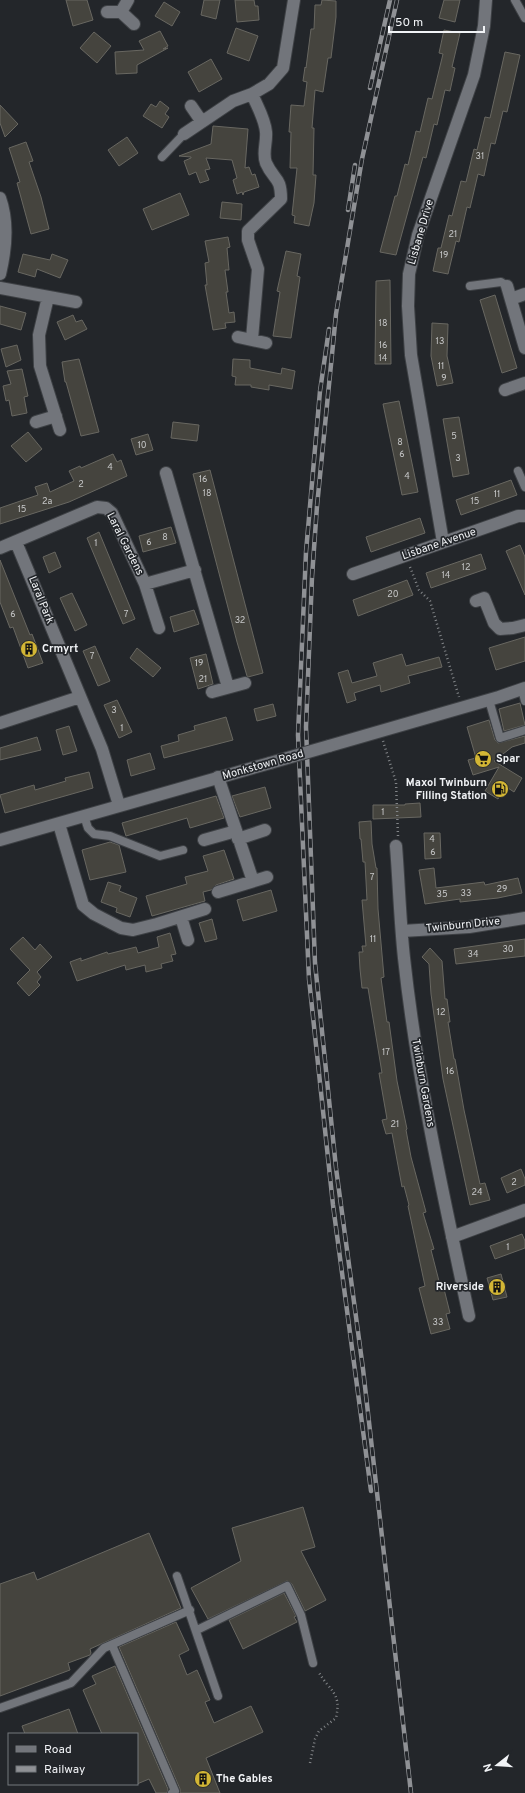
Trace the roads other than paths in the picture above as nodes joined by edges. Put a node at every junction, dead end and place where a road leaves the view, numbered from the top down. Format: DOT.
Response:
graph roads {
  1 [pos="128,0"];
  2 [pos="294,0"];
  3 [pos="486,0"];
  4 [pos="516,0"];
  5 [pos="107,12"];
  6 [pos="122,12"];
  7 [pos="525,18"];
  8 [pos="134,24"];
  9 [pos="252,94"];
  10 [pos="191,106"];
  11 [pos="202,122"];
  12 [pos="184,134"];
  13 [pos="162,156"];
  14 [pos="0,198"];
  15 [pos="0,274"];
  16 [pos="470,286"];
  17 [pos="506,286"];
  18 [pos="0,288"];
  19 [pos="525,294"];
  20 [pos="48,297"];
  21 [pos="510,299"];
  22 [pos="76,302"];
  23 [pos="238,337"];
  24 [pos="252,339"];
  25 [pos="266,343"];
  26 [pos="525,348"];
  27 [pos="525,383"];
  28 [pos="505,390"];
  29 [pos="56,416"];
  30 [pos="36,422"];
  31 [pos="60,430"];
  32 [pos="518,471"];
  33 [pos="166,473"];
  34 [pos="525,487"];
  35 [pos="525,516"];
  36 [pos="16,542"];
  37 [pos="443,542"];
  38 [pos="0,548"];
  39 [pos="195,570"];
  40 [pos="353,574"];
  41 [pos="145,584"];
  42 [pos="476,601"];
  43 [pos="525,625"];
  44 [pos="159,628"];
  45 [pos="245,683"];
  46 [pos="228,687"];
  47 [pos="523,689"];
  48 [pos="212,692"];
  49 [pos="80,697"];
  50 [pos="489,700"];
  51 [pos="525,702"];
  52 [pos="0,723"];
  53 [pos="525,730"];
  54 [pos="218,777"];
  55 [pos="119,805"];
  56 [pos="84,816"];
  57 [pos="59,824"];
  58 [pos="265,830"];
  59 [pos="237,835"];
  60 [pos="0,840"];
  61 [pos="204,840"];
  62 [pos="396,846"];
  63 [pos="182,850"];
  64 [pos="268,877"];
  65 [pos="253,881"];
  66 [pos="218,892"];
  67 [pos="205,909"];
  68 [pos="181,917"];
  69 [pos="525,918"];
  70 [pos="402,931"];
  71 [pos="188,940"];
  72 [pos="525,1210"];
  73 [pos="452,1237"];
  74 [pos="469,1316"];
  75 [pos="177,1576"];
  76 [pos="190,1610"];
  77 [pos="196,1630"];
  78 [pos="112,1645"];
  79 [pos="313,1663"];
  80 [pos="218,1696"];
  81 [pos="0,1708"];
  82 [pos="172,1793"];
  1 -- 6 [label="street"];
  2 -- 9 [label="street"];
  3 -- 37 [label="street, Lisbane Drive"];
  4 -- 7 [label="lane"];
  5 -- 6 [label="street"];
  6 -- 8 [label="street"];
  9 -- 11 [label="street"];
  9 -- 24 [label="street"];
  10 -- 11 [label="street"];
  11 -- 12 [label="street"];
  12 -- 13 [label="lane"];
  14 -- 15 [label="street"];
  16 -- 17 [label="lane"];
  17 -- 21 [label="street"];
  18 -- 20 [label="street"];
  19 -- 21 [label="street"];
  20 -- 22 [label="street"];
  20 -- 29 [label="street"];
  21 -- 26 [label="street"];
  23 -- 24 [label="street"];
  24 -- 25 [label="street"];
  27 -- 28 [label="street"];
  29 -- 30 [label="street"];
  29 -- 31 [label="street"];
  32 -- 34 [label="lane"];
  33 -- 39 [label="street"];
  35 -- 37 [label="street, Lisbane Avenue"];
  36 -- 38 [label="street"];
  36 -- 41 [label="street, Laral Gardens"];
  36 -- 49 [label="street, Laral Park"];
  37 -- 40 [label="street, Lisbane Avenue"];
  39 -- 41 [label="street"];
  39 -- 46 [label="street"];
  41 -- 44 [label="street, Laral Gardens"];
  42 -- 43 [label="street"];
  45 -- 46 [label="street"];
  46 -- 48 [label="street"];
  47 -- 50 [label="street, Monkstown Road"];
  47 -- 51 [label="lane"];
  49 -- 52 [label="street"];
  49 -- 55 [label="street, Laral Park"];
  50 -- 53 [label="lane"];
  50 -- 54 [label="street, Monkstown Road, bridge"];
  54 -- 55 [label="street, Monkstown Road"];
  54 -- 59 [label="street"];
  55 -- 56 [label="street, Monkstown Road"];
  56 -- 57 [label="street, Monkstown Road"];
  56 -- 63 [label="lane"];
  57 -- 60 [label="street, Monkstown Road"];
  57 -- 68 [label="street"];
  58 -- 59 [label="street"];
  59 -- 61 [label="street"];
  59 -- 65 [label="street"];
  62 -- 70 [label="street, Twinburn Gardens"];
  64 -- 65 [label="street"];
  65 -- 66 [label="street"];
  67 -- 68 [label="street"];
  68 -- 71 [label="street"];
  69 -- 70 [label="street, Twinburn Drive"];
  70 -- 73 [label="street, Twinburn Gardens"];
  72 -- 73 [label="street"];
  73 -- 74 [label="street, Twinburn Gardens"];
  75 -- 76 [label="lane"];
  76 -- 77 [label="lane"];
  76 -- 78 [label="lane"];
  77 -- 79 [label="lane"];
  77 -- 80 [label="lane"];
  78 -- 81 [label="lane"];
  78 -- 82 [label="lane"];
}
